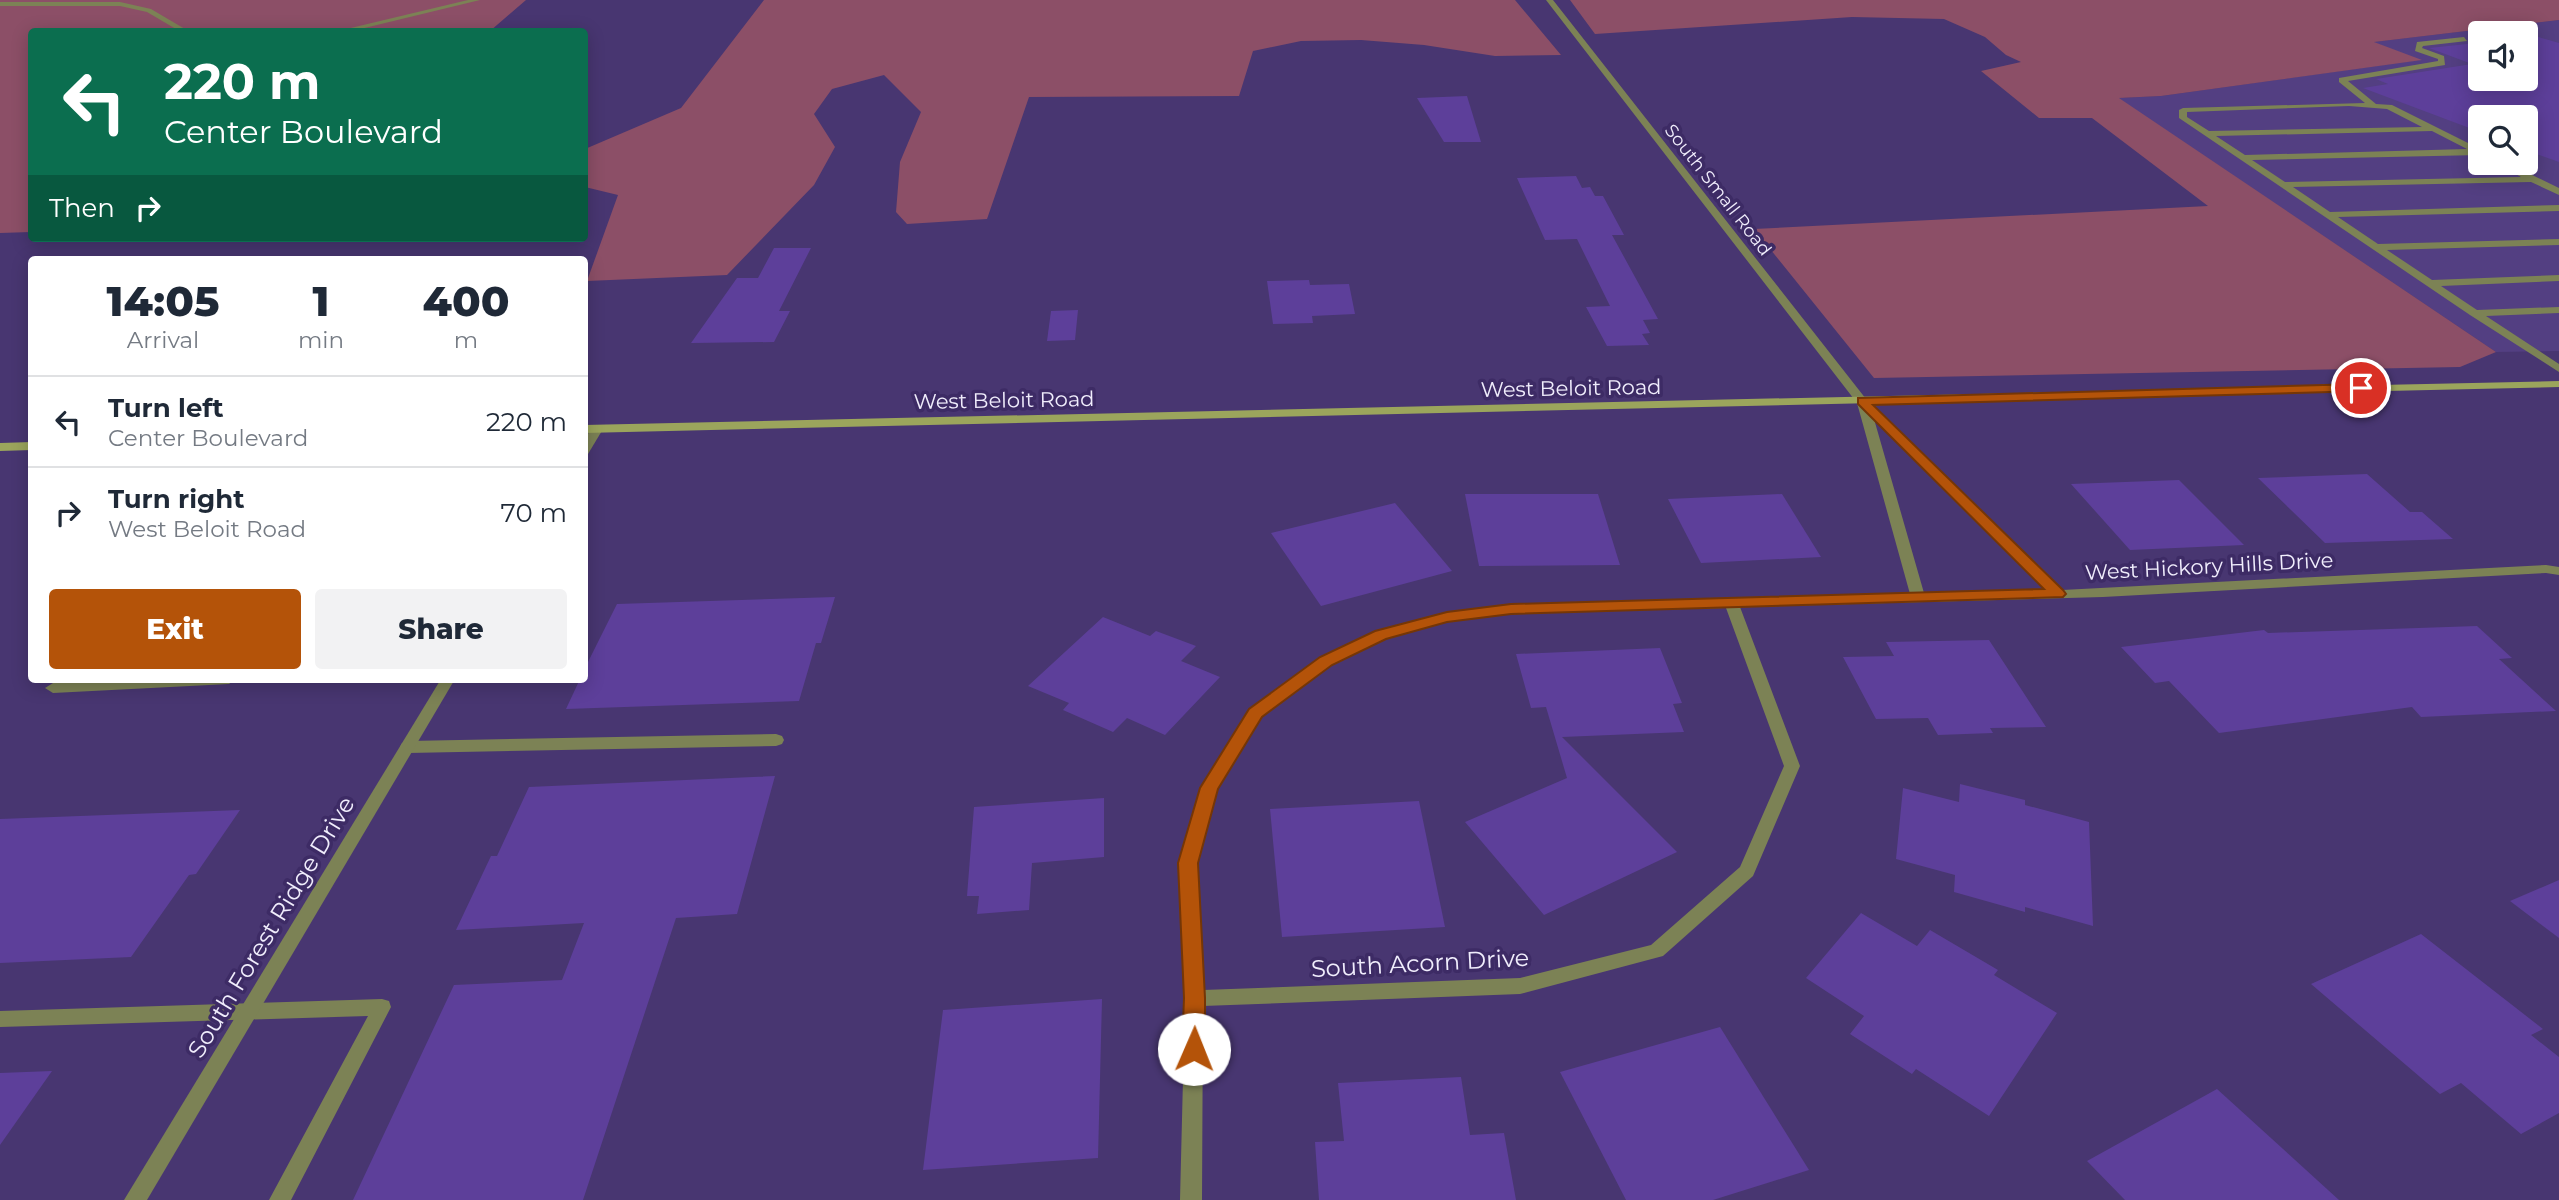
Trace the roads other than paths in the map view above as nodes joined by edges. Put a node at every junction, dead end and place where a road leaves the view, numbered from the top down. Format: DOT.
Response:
graph roads {
  1 [pos="477,0"];
  2 [pos="1549,0"];
  3 [pos="1,2"];
  4 [pos="180,28"];
  5 [pos="354,28"];
  6 [pos="2464,39"];
  7 [pos="2374,106"];
  8 [pos="2432,129"];
  9 [pos="2207,134"];
  10 [pos="2468,147"];
  11 [pos="2468,152"];
  12 [pos="2242,158"];
  13 [pos="2527,175"];
  14 [pos="2533,178"];
  15 [pos="2283,185"];
  16 [pos="2559,192"];
  17 [pos="2559,208"];
  18 [pos="2327,215"];
  19 [pos="2559,242"];
  20 [pos="2375,247"];
  21 [pos="2559,278"];
  22 [pos="2429,283"];
  23 [pos="2559,310"];
  24 [pos="2474,313"];
  25 [pos="2559,369"];
  26 [pos="2559,384"];
  27 [pos="1862,401"];
  28 [pos="591,429"];
  29 [pos="28,446"];
  30 [pos="0,447"];
  31 [pos="2559,570"];
  32 [pos="2058,594"];
  33 [pos="1918,598"];
  34 [pos="1731,603"];
  35 [pos="151,683"];
  36 [pos="446,683"];
  37 [pos="53,688"];
  38 [pos="776,740"];
  39 [pos="408,747"];
  40 [pos="1194,998"];
  41 [pos="248,1010"];
  42 [pos="0,1019"];
  43 [pos="135,1200"];
  44 [pos="280,1200"];
  45 [pos="1191,1200"];
  1 -- 5 [label="street"];
  2 -- 27 [label="street, South Small Road"];
  3 -- 4 [label="street"];
  6 -- 7 [label="street"];
  7 -- 8 [label="street"];
  7 -- 9 [label="street"];
  8 -- 9 [label="street"];
  8 -- 10 [label="street"];
  9 -- 12 [label="street"];
  11 -- 12 [label="street"];
  12 -- 15 [label="street"];
  13 -- 14 [label="street"];
  14 -- 15 [label="street"];
  14 -- 16 [label="street"];
  15 -- 18 [label="street"];
  17 -- 18 [label="street"];
  18 -- 20 [label="street"];
  19 -- 20 [label="street"];
  20 -- 22 [label="street"];
  21 -- 22 [label="street"];
  22 -- 24 [label="street"];
  23 -- 24 [label="street"];
  24 -- 25 [label="street"];
  26 -- 27 [label="main road, West Beloit Road"];
  27 -- 28 [label="main road, West Beloit Road"];
  27 -- 32 [label="street"];
  27 -- 33 [label="street"];
  29 -- 30 [label="main road"];
  31 -- 32 [label="street, West Hickory Hills Drive"];
  32 -- 33 [label="street, West Hickory Hills Drive"];
  33 -- 34 [label="street, West Hickory Hills Drive"];
  34 -- 40 [label="street, West Hickory Hills Drive"];
  34 -- 40 [label="street, South Acorn Drive"];
  35 -- 37 [label="street"];
  36 -- 39 [label="street, South Forest Ridge Drive"];
  38 -- 39 [label="street"];
  39 -- 41 [label="street, South Forest Ridge Drive"];
  40 -- 45 [label="street, West Hickory Hills Drive"];
  41 -- 42 [label="street"];
  41 -- 43 [label="street, South Forest Ridge Drive"];
  41 -- 44 [label="street"];
}
